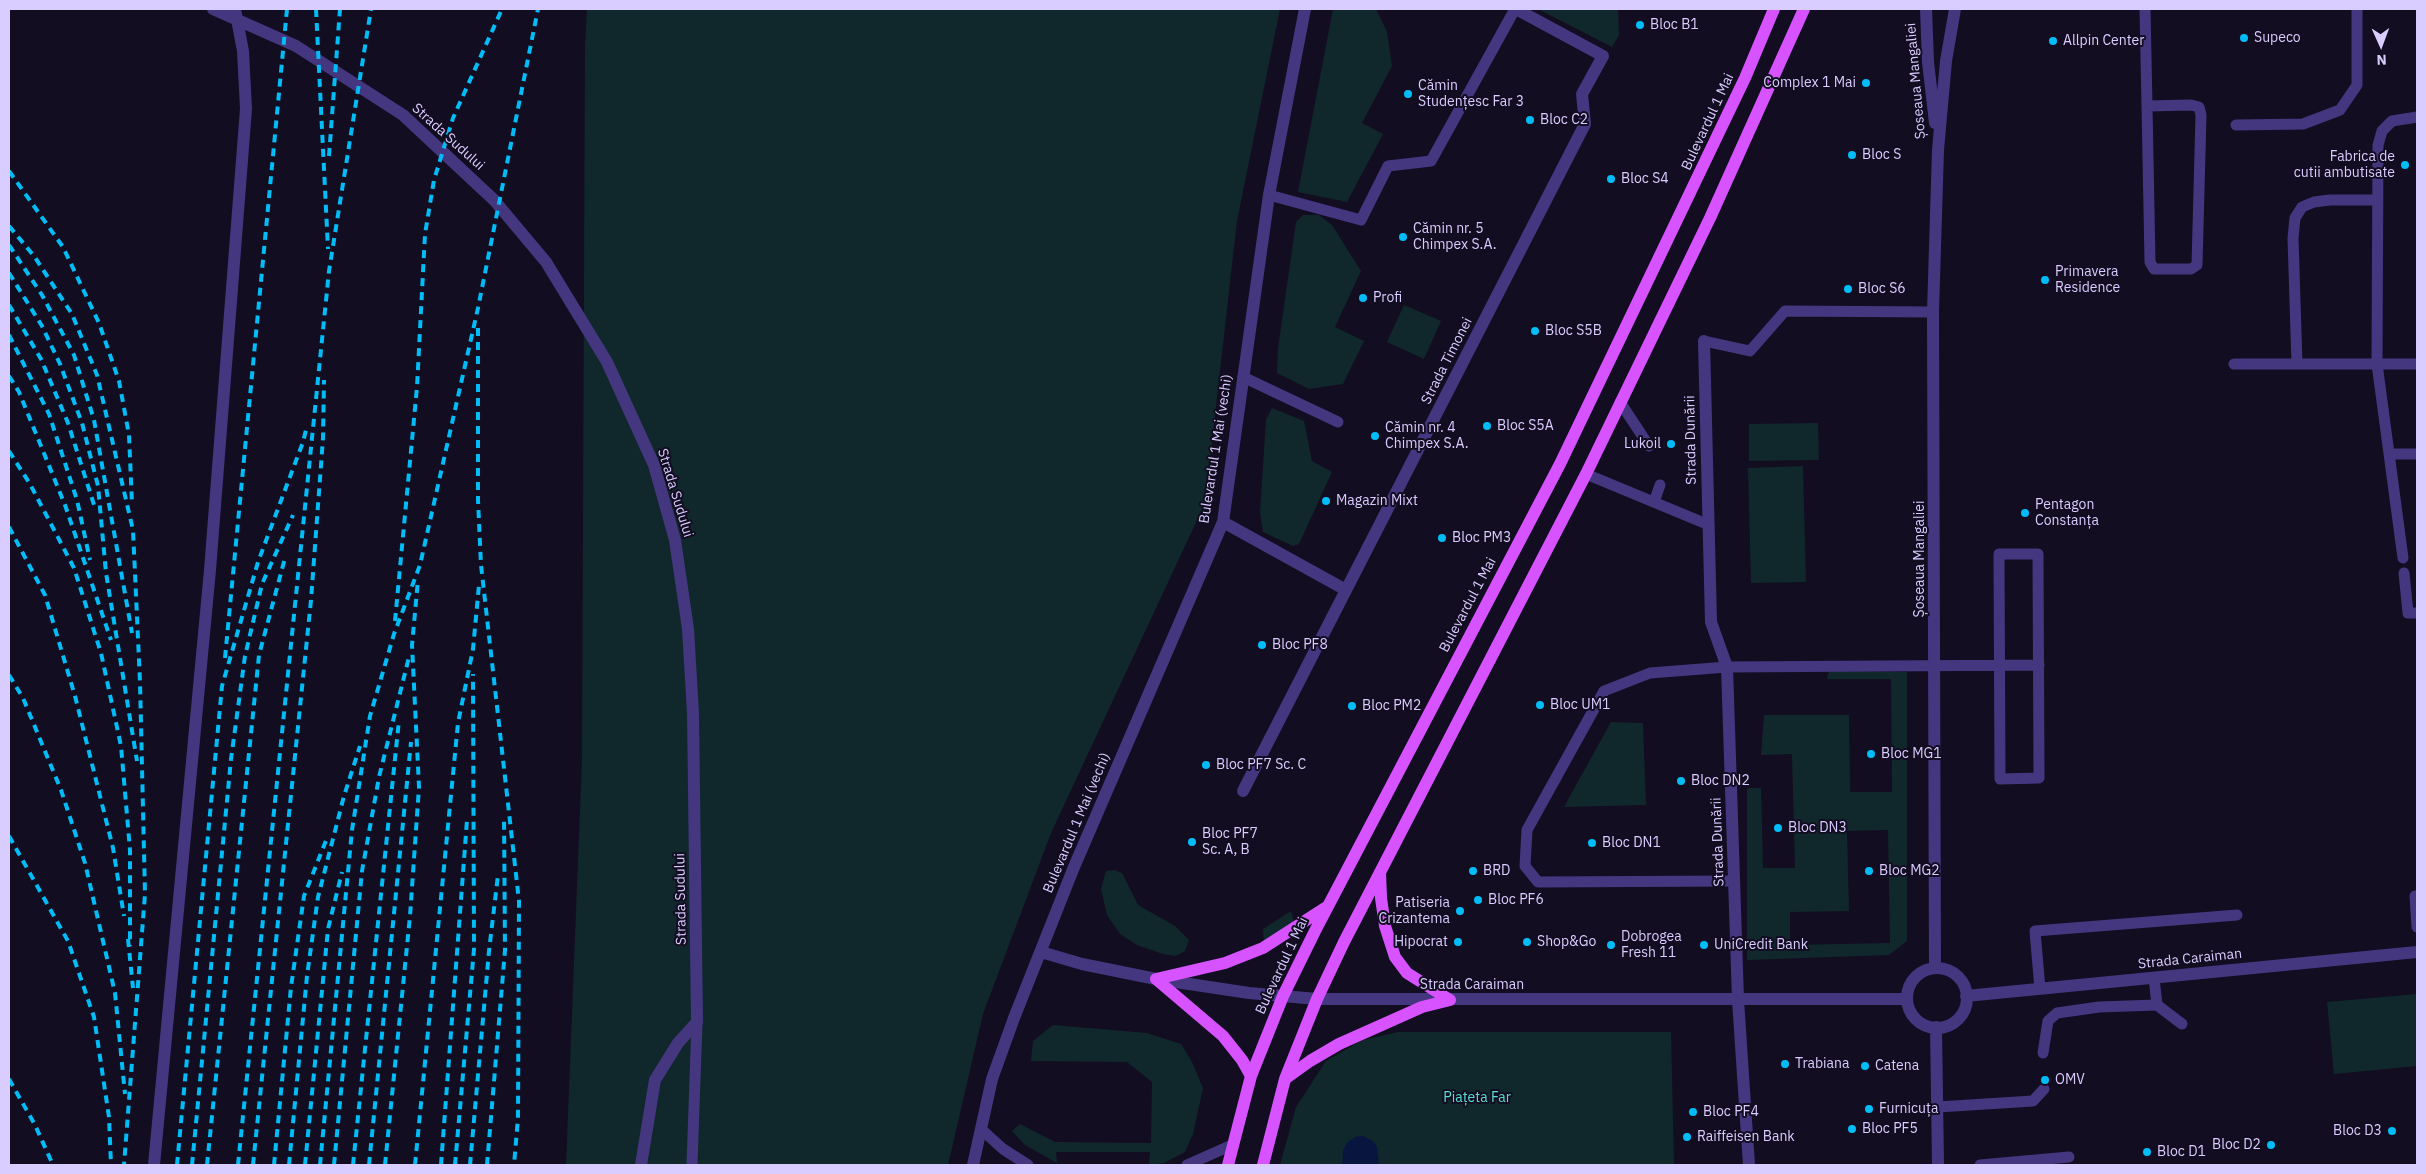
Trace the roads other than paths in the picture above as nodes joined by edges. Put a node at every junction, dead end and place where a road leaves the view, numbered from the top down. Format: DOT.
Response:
graph roads {
  1 [pos="212,9"];
  2 [pos="235,9"];
  3 [pos="1305,9"];
  4 [pos="1516,9"];
  5 [pos="1774,9"];
  6 [pos="1804,9"];
  7 [pos="1926,9"];
  8 [pos="1956,9"];
  9 [pos="2146,9"];
  10 [pos="2358,9"];
  11 [pos="2147,106"];
  12 [pos="2417,116"];
  13 [pos="2236,125"];
  14 [pos="1938,150"];
  15 [pos="1269,195"];
  16 [pos="2378,200"];
  17 [pos="1933,312"];
  18 [pos="1704,341"];
  19 [pos="2234,364"];
  20 [pos="2297,364"];
  21 [pos="2377,364"];
  22 [pos="2417,364"];
  23 [pos="1243,377"];
  24 [pos="1620,402"];
  25 [pos="1338,422"];
  26 [pos="1650,446"];
  27 [pos="2391,454"];
  28 [pos="2417,454"];
  29 [pos="1586,474"];
  30 [pos="1660,485"];
  31 [pos="1654,502"];
  32 [pos="1223,522"];
  33 [pos="1709,526"];
  34 [pos="2404,558"];
  35 [pos="2404,572"];
  36 [pos="1346,590"];
  37 [pos="2417,613"];
  38 [pos="1935,664"];
  39 [pos="2039,664"];
  40 [pos="2000,665"];
  41 [pos="1727,667"];
  42 [pos="1243,791"];
  43 [pos="1380,871"];
  44 [pos="1734,881"];
  45 [pos="2417,896"];
  46 [pos="1328,906"];
  47 [pos="2237,915"];
  48 [pos="2417,927"];
  49 [pos="1041,952"];
  50 [pos="2417,952"];
  51 [pos="1935,968"];
  52 [pos="2154,978"];
  53 [pos="1156,979"];
  54 [pos="2040,989"];
  55 [pos="1284,996"];
  56 [pos="1966,996"];
  57 [pos="1317,998"];
  58 [pos="1907,999"];
  59 [pos="1450,1000"];
  60 [pos="1738,1000"];
  61 [pos="2157,1005"];
  62 [pos="697,1022"];
  63 [pos="2182,1024"];
  64 [pos="1936,1027"];
  65 [pos="2043,1053"];
  66 [pos="1251,1076"];
  67 [pos="1285,1079"];
  68 [pos="2044,1089"];
  69 [pos="1938,1107"];
  70 [pos="981,1128"];
  71 [pos="1232,1145"];
  72 [pos="2069,1156"];
  73 [pos="154,1165"];
  74 [pos="641,1165"];
  75 [pos="692,1165"];
  76 [pos="973,1165"];
  77 [pos="1028,1165"];
  78 [pos="1187,1165"];
  79 [pos="1228,1165"];
  80 [pos="1262,1165"];
  81 [pos="1749,1165"];
  82 [pos="1938,1165"];
  83 [pos="1980,1165"];
  1 -- 62 [label="street, Strada Sudului"];
  2 -- 73 [label="street"];
  3 -- 15 [label="street, Bulevardul 1 Mai (vechi)"];
  4 -- 15 [label="lane"];
  4 -- 36 [label="street, Strada Timonei"];
  5 -- 46 [label="main road, Bulevardul 1 Mai"];
  6 -- 24 [label="main road"];
  7 -- 14 [label="street, Șoseaua Mangaliei"];
  8 -- 14 [label="street, Șoseaua Mangaliei"];
  9 -- 11 [label="lane"];
  10 -- 13 [label="lane"];
  11 -- 11 [label="lane"];
  12 -- 16 [label="lane"];
  14 -- 17 [label="street, Șoseaua Mangaliei"];
  15 -- 23 [label="street, Bulevardul 1 Mai (vechi)"];
  16 -- 20 [label="lane"];
  16 -- 21 [label="lane"];
  17 -- 18 [label="lane"];
  17 -- 38 [label="street, Șoseaua Mangaliei"];
  18 -- 33 [label="street, Strada Dunării"];
  19 -- 20 [label="lane"];
  20 -- 21 [label="lane"];
  21 -- 22 [label="lane"];
  21 -- 27 [label="lane"];
  23 -- 25 [label="lane"];
  23 -- 32 [label="street, Bulevardul 1 Mai (vechi)"];
  24 -- 26 [label="lane"];
  24 -- 29 [label="main road"];
  27 -- 28 [label="lane"];
  27 -- 34 [label="lane"];
  29 -- 31 [label="lane"];
  29 -- 43 [label="main road"];
  30 -- 31 [label="lane"];
  31 -- 33 [label="lane"];
  32 -- 36 [label="street"];
  32 -- 49 [label="street, Bulevardul 1 Mai (vechi)"];
  33 -- 41 [label="street, Strada Dunării"];
  35 -- 37 [label="lane"];
  36 -- 42 [label="street, Strada Timonei"];
  38 -- 40 [label="lane"];
  38 -- 41 [label="lane"];
  38 -- 51 [label="street, Șoseaua Mangaliei"];
  39 -- 40 [label="lane"];
  39 -- 40 [label="lane"];
  39 -- 40 [label="lane"];
  41 -- 44 [label="street, Strada Dunării"];
  41 -- 44 [label="lane"];
  43 -- 57 [label="main road"];
  43 -- 59 [label="main road"];
  44 -- 60 [label="street, Strada Dunării"];
  45 -- 48 [label="lane"];
  46 -- 53 [label="main road"];
  46 -- 55 [label="main road, Bulevardul 1 Mai"];
  47 -- 54 [label="lane"];
  49 -- 53 [label="street, Strada Caraiman"];
  49 -- 70 [label="street, Bulevardul 1 Mai (vechi)"];
  50 -- 52 [label="street, Strada Caraiman"];
  51 -- 56 [label="street"];
  51 -- 58 [label="street"];
  52 -- 54 [label="street, Strada Caraiman"];
  52 -- 61 [label="lane"];
  53 -- 55 [label="street, Strada Caraiman"];
  53 -- 66 [label="main road"];
  54 -- 56 [label="street, Strada Caraiman"];
  55 -- 57 [label="street, Strada Caraiman"];
  55 -- 66 [label="main road, Bulevardul 1 Mai"];
  56 -- 64 [label="street"];
  57 -- 59 [label="street, Strada Caraiman"];
  57 -- 67 [label="main road"];
  58 -- 60 [label="street, Strada Caraiman"];
  58 -- 64 [label="street"];
  59 -- 60 [label="street, Strada Caraiman"];
  59 -- 67 [label="main road"];
  60 -- 81 [label="street, Strada Dunării"];
  61 -- 63 [label="lane"];
  61 -- 65 [label="lane"];
  62 -- 74 [label="street"];
  62 -- 75 [label="lane"];
  64 -- 69 [label="street"];
  66 -- 71 [label="main road, Bulevardul 1 Mai"];
  67 -- 80 [label="main road"];
  68 -- 69 [label="lane"];
  69 -- 82 [label="street"];
  70 -- 76 [label="street, Bulevardul 1 Mai (vechi)"];
  70 -- 77 [label="lane"];
  71 -- 78 [label="lane"];
  71 -- 79 [label="main road, Bulevardul 1 Mai"];
  72 -- 83 [label="lane"];
}
